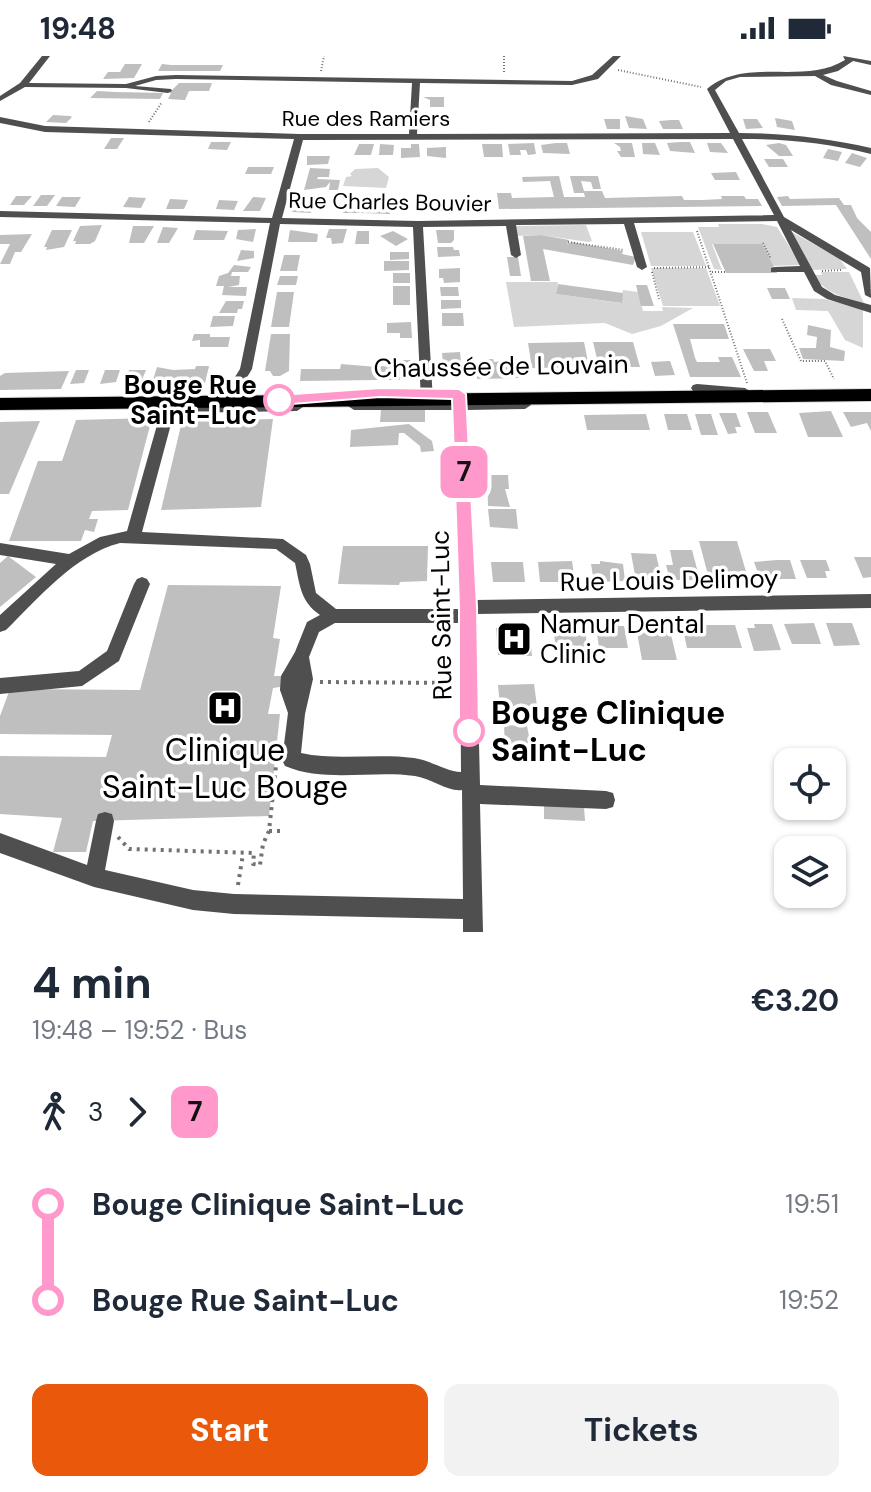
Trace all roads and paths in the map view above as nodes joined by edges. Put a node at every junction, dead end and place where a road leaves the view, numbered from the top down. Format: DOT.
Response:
graph roads {
  1 [pos="46,56"];
  2 [pos="324,56"];
  3 [pos="504,56"];
  4 [pos="617,56"];
  5 [pos="847,57"];
  6 [pos="871,63"];
  7 [pos="603,67"];
  8 [pos="818,75"];
  9 [pos="176,77"];
  10 [pos="319,79"];
  11 [pos="416,79"];
  12 [pos="503,80"];
  13 [pos="23,85"];
  14 [pos="126,86"];
  15 [pos="711,89"];
  16 [pos="168,91"];
  17 [pos="871,93"];
  18 [pos="0,99"];
  19 [pos="162,102"];
  20 [pos="0,120"];
  21 [pos="143,132"];
  22 [pos="413,135"];
  23 [pos="734,135"];
  24 [pos="299,137"];
  25 [pos="871,151"];
  26 [pos="0,214"];
  27 [pos="779,218"];
  28 [pos="628,220"];
  29 [pos="693,220"];
  30 [pos="276,221"];
  31 [pos="594,221"];
  32 [pos="511,223"];
  33 [pos="418,224"];
  34 [pos="568,242"];
  35 [pos="763,243"];
  36 [pos="599,246"];
  37 [pos="516,255"];
  38 [pos="644,264"];
  39 [pos="711,270"];
  40 [pos="775,270"];
  41 [pos="807,270"];
  42 [pos="868,270"];
  43 [pos="725,272"];
  44 [pos="871,295"];
  45 [pos="659,299"];
  46 [pos="871,309"];
  47 [pos="782,319"];
  48 [pos="834,379"];
  49 [pos="697,388"];
  50 [pos="752,388"];
  51 [pos="871,390"];
  52 [pos="427,398"];
  53 [pos="727,398"];
  54 [pos="459,400"];
  55 [pos="226,401"];
  56 [pos="0,404"];
  57 [pos="164,404"];
  58 [pos="133,537"];
  59 [pos="0,549"];
  60 [pos="73,561"];
  61 [pos="142,584"];
  62 [pos="871,601"];
  63 [pos="468,611"];
  64 [pos="333,616"];
  65 [pos="0,625"];
  66 [pos="301,657"];
  67 [pos="306,682"];
  68 [pos="469,683"];
  69 [pos="0,686"];
  70 [pos="296,711"];
  71 [pos="470,787"];
  72 [pos="606,800"];
  73 [pos="105,821"];
  74 [pos="269,831"];
  75 [pos="282,831"];
  76 [pos="0,843"];
  77 [pos="263,844"];
  78 [pos="243,854"];
  79 [pos="94,877"];
  80 [pos="234,904"];
  81 [pos="472,909"];
  82 [pos="473,932"];
  1 -- 13 [label="street"];
  2 -- 10 [label="path"];
  3 -- 12 [label="path"];
  4 -- 7 [label="street"];
  5 -- 6 [label="street"];
  5 -- 8 [label="street"];
  7 -- 12 [label="street"];
  7 -- 15 [label="path"];
  8 -- 15 [label="street"];
  8 -- 17 [label="street"];
  9 -- 10 [label="street"];
  9 -- 14 [label="street"];
  9 -- 16 [label="street"];
  10 -- 11 [label="street"];
  11 -- 12 [label="street"];
  11 -- 22 [label="street"];
  13 -- 14 [label="street"];
  13 -- 18 [label="street"];
  14 -- 16 [label="street"];
  15 -- 23 [label="street"];
  16 -- 19 [label="street"];
  19 -- 21 [label="path"];
  20 -- 21 [label="street, Rue des Ramiers"];
  21 -- 24 [label="street, Rue des Ramiers"];
  22 -- 23 [label="street, Rue des Ramiers"];
  22 -- 24 [label="street, Rue des Ramiers"];
  23 -- 25 [label="street, Rue des Ramiers"];
  23 -- 27 [label="street"];
  24 -- 30 [label="street"];
  26 -- 30 [label="street, Rue Charles Bouvier"];
  27 -- 29 [label="street, Rue Charles Bouvier"];
  27 -- 41 [label="street"];
  27 -- 42 [label="street"];
  28 -- 29 [label="street, Rue Charles Bouvier"];
  28 -- 31 [label="street, Rue Charles Bouvier"];
  28 -- 38 [label="street"];
  29 -- 39 [label="path"];
  30 -- 33 [label="street, Rue Charles Bouvier"];
  30 -- 55 [label="street"];
  31 -- 32 [label="street, Rue Charles Bouvier"];
  31 -- 36 [label="path"];
  32 -- 33 [label="street, Rue Charles Bouvier"];
  32 -- 37 [label="street"];
  33 -- 52 [label="street"];
  34 -- 36 [label="path"];
  35 -- 40 [label="path"];
  36 -- 38 [label="path"];
  38 -- 39 [label="path"];
  38 -- 45 [label="path"];
  39 -- 43 [label="path"];
  39 -- 50 [label="path"];
  40 -- 41 [label="street"];
  41 -- 42 [label="path"];
  41 -- 46 [label="street"];
  42 -- 44 [label="street"];
  47 -- 48 [label="path"];
  49 -- 50 [label="street, Chaussée de Louvain"];
  49 -- 51 [label="main road, Chaussée de Louvain"];
  49 -- 54 [label="main road, Chaussée de Louvain"];
  50 -- 51 [label="street, Chaussée de Louvain"];
  50 -- 53 [label="street, Chaussée de Louvain"];
  51 -- 53 [label="main road, Chaussée de Louvain"];
  52 -- 54 [label="main road, Chaussée de Louvain"];
  52 -- 55 [label="main road, Chaussée de Louvain"];
  53 -- 54 [label="main road, Chaussée de Louvain"];
  54 -- 57 [label="street"];
  54 -- 63 [label="street, Rue Saint-Luc"];
  55 -- 57 [label="main road, Chaussée de Louvain"];
  56 -- 57 [label="main road, Chaussée de Louvain"];
  57 -- 58 [label="street"];
  58 -- 60 [label="street"];
  58 -- 64 [label="street"];
  59 -- 60 [label="street"];
  60 -- 65 [label="street"];
  61 -- 69 [label="street"];
  62 -- 63 [label="street, Rue Louis Delimoy"];
  63 -- 64 [label="street, Rue Louis Delimoy"];
  63 -- 68 [label="street, Rue Saint-Luc"];
  64 -- 66 [label="street"];
  66 -- 67 [label="street"];
  66 -- 70 [label="street"];
  67 -- 68 [label="path"];
  67 -- 70 [label="street"];
  68 -- 71 [label="street, Rue Saint-Luc"];
  70 -- 71 [label="street"];
  71 -- 72 [label="street"];
  71 -- 81 [label="street, Rue Saint-Luc"];
  73 -- 78 [label="path"];
  73 -- 79 [label="street"];
  74 -- 75 [label="path"];
  76 -- 79 [label="street"];
  77 -- 78 [label="path"];
  78 -- 80 [label="path"];
  79 -- 80 [label="street"];
  80 -- 81 [label="street"];
  81 -- 82 [label="street, Rue Saint-Luc"];
}
